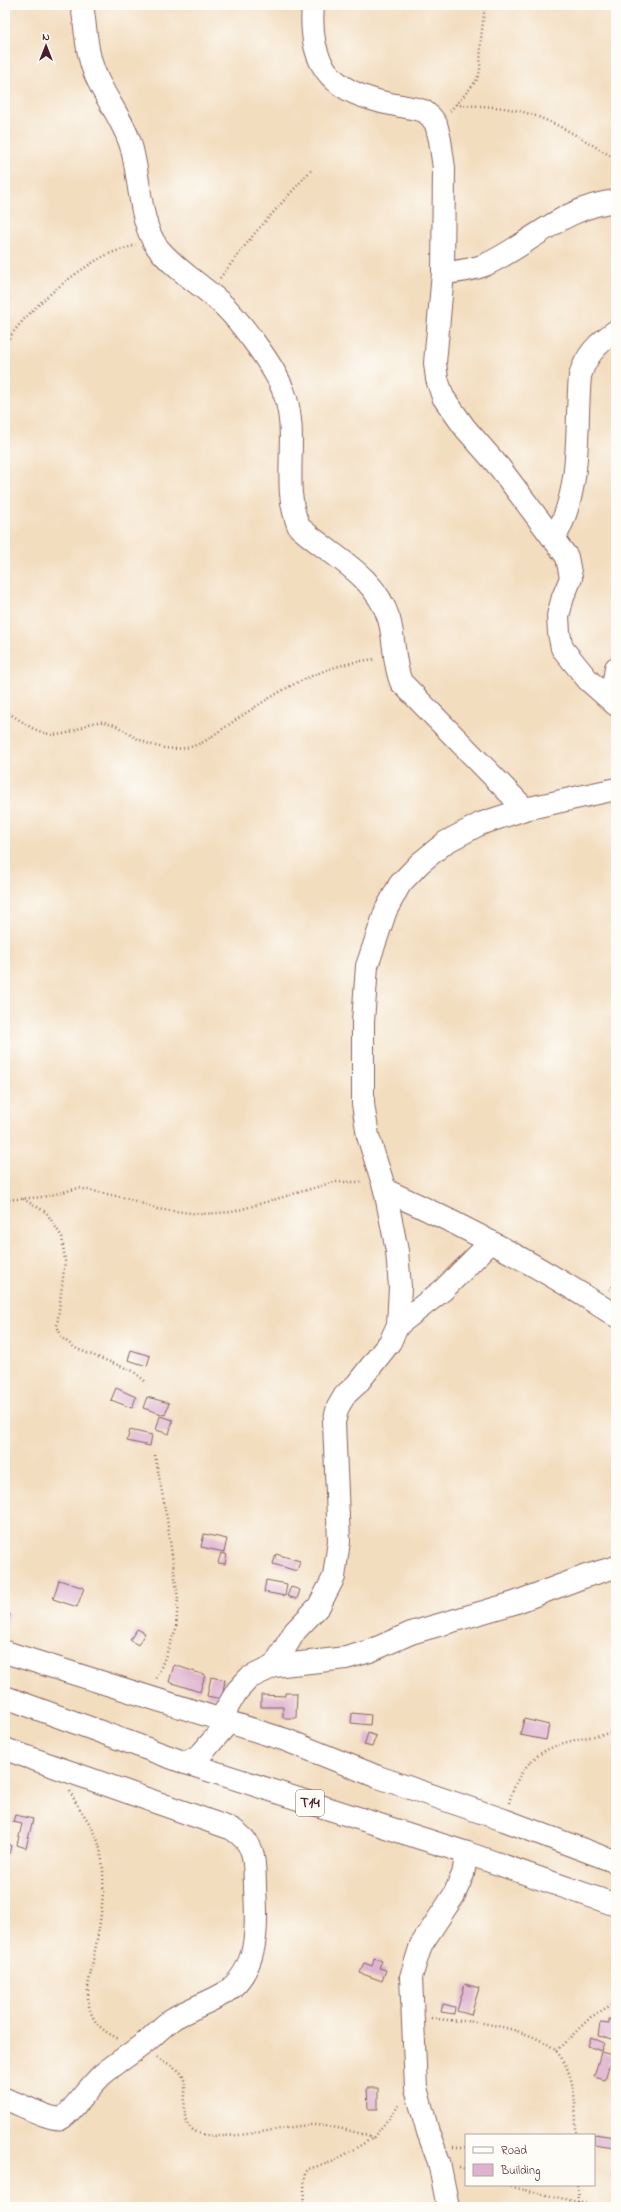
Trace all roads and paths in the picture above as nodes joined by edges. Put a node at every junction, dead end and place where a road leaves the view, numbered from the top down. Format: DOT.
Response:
graph roads {
  1 [pos="82,5"];
  2 [pos="313,5"];
  3 [pos="485,5"];
  4 [pos="456,105"];
  5 [pos="436,124"];
  6 [pos="616,159"];
  7 [pos="312,169"];
  8 [pos="616,201"];
  9 [pos="154,240"];
  10 [pos="443,273"];
  11 [pos="209,293"];
  12 [pos="616,331"];
  13 [pos="5,345"];
  14 [pos="554,539"];
  15 [pos="395,657"];
  16 [pos="616,668"];
  17 [pos="613,703"];
  18 [pos="5,711"];
  19 [pos="616,789"];
  20 [pos="525,809"];
  21 [pos="384,1185"];
  22 [pos="22,1199"];
  23 [pos="5,1200"];
  24 [pos="491,1242"];
  25 [pos="616,1316"];
  26 [pos="398,1325"];
  27 [pos="146,1382"];
  28 [pos="155,1454"];
  29 [pos="616,1567"];
  30 [pos="5,1652"];
  31 [pos="274,1666"];
  32 [pos="5,1697"];
  33 [pos="159,1699"];
  34 [pos="228,1723"];
  35 [pos="616,1732"];
  36 [pos="5,1749"];
  37 [pos="186,1763"];
  38 [pos="62,1770"];
  39 [pos="504,1820"];
  40 [pos="467,1853"];
  41 [pos="616,1862"];
  42 [pos="616,1905"];
  43 [pos="616,2002"];
  44 [pos="412,2014"];
  45 [pos="142,2045"];
  46 [pos="556,2051"];
  47 [pos="416,2088"];
  48 [pos="5,2099"];
  49 [pos="576,2134"];
  50 [pos="373,2138"];
  51 [pos="508,2186"];
  52 [pos="577,2186"];
  53 [pos="578,2202"];
  54 [pos="303,2207"];
  55 [pos="448,2207"];
  56 [pos="600,2207"];
  1 -- 9 [label="main road"];
  2 -- 5 [label="main road"];
  3 -- 4 [label="path"];
  4 -- 5 [label="path"];
  4 -- 6 [label="path"];
  5 -- 10 [label="main road"];
  7 -- 11 [label="path"];
  8 -- 10 [label="main road"];
  9 -- 11 [label="main road"];
  9 -- 13 [label="path"];
  10 -- 14 [label="main road"];
  11 -- 15 [label="main road"];
  12 -- 14 [label="main road"];
  14 -- 17 [label="main road"];
  15 -- 18 [label="path"];
  15 -- 20 [label="main road"];
  16 -- 17 [label="main road"];
  19 -- 20 [label="main road"];
  20 -- 21 [label="main road"];
  21 -- 22 [label="path"];
  21 -- 24 [label="main road"];
  21 -- 26 [label="main road"];
  22 -- 23 [label="path"];
  22 -- 27 [label="path"];
  24 -- 25 [label="main road"];
  24 -- 26 [label="main road"];
  26 -- 31 [label="main road"];
  28 -- 33 [label="path"];
  29 -- 31 [label="main road"];
  30 -- 33 [label="main road"];
  31 -- 34 [label="main road"];
  32 -- 37 [label="main road, T14"];
  33 -- 34 [label="main road"];
  34 -- 37 [label="main road"];
  34 -- 39 [label="main road"];
  35 -- 39 [label="path"];
  36 -- 38 [label="main road"];
  37 -- 40 [label="main road, T14"];
  38 -- 45 [label="path"];
  38 -- 45 [label="main road"];
  39 -- 41 [label="main road"];
  40 -- 42 [label="main road, T14"];
  40 -- 44 [label="main road"];
  43 -- 46 [label="path"];
  44 -- 46 [label="path"];
  44 -- 47 [label="main road"];
  45 -- 48 [label="main road"];
  45 -- 50 [label="path"];
  46 -- 49 [label="path"];
  47 -- 50 [label="path"];
  47 -- 55 [label="main road"];
  50 -- 54 [label="path"];
  51 -- 53 [label="path"];
  52 -- 53 [label="path"];
  53 -- 56 [label="path"];
}
